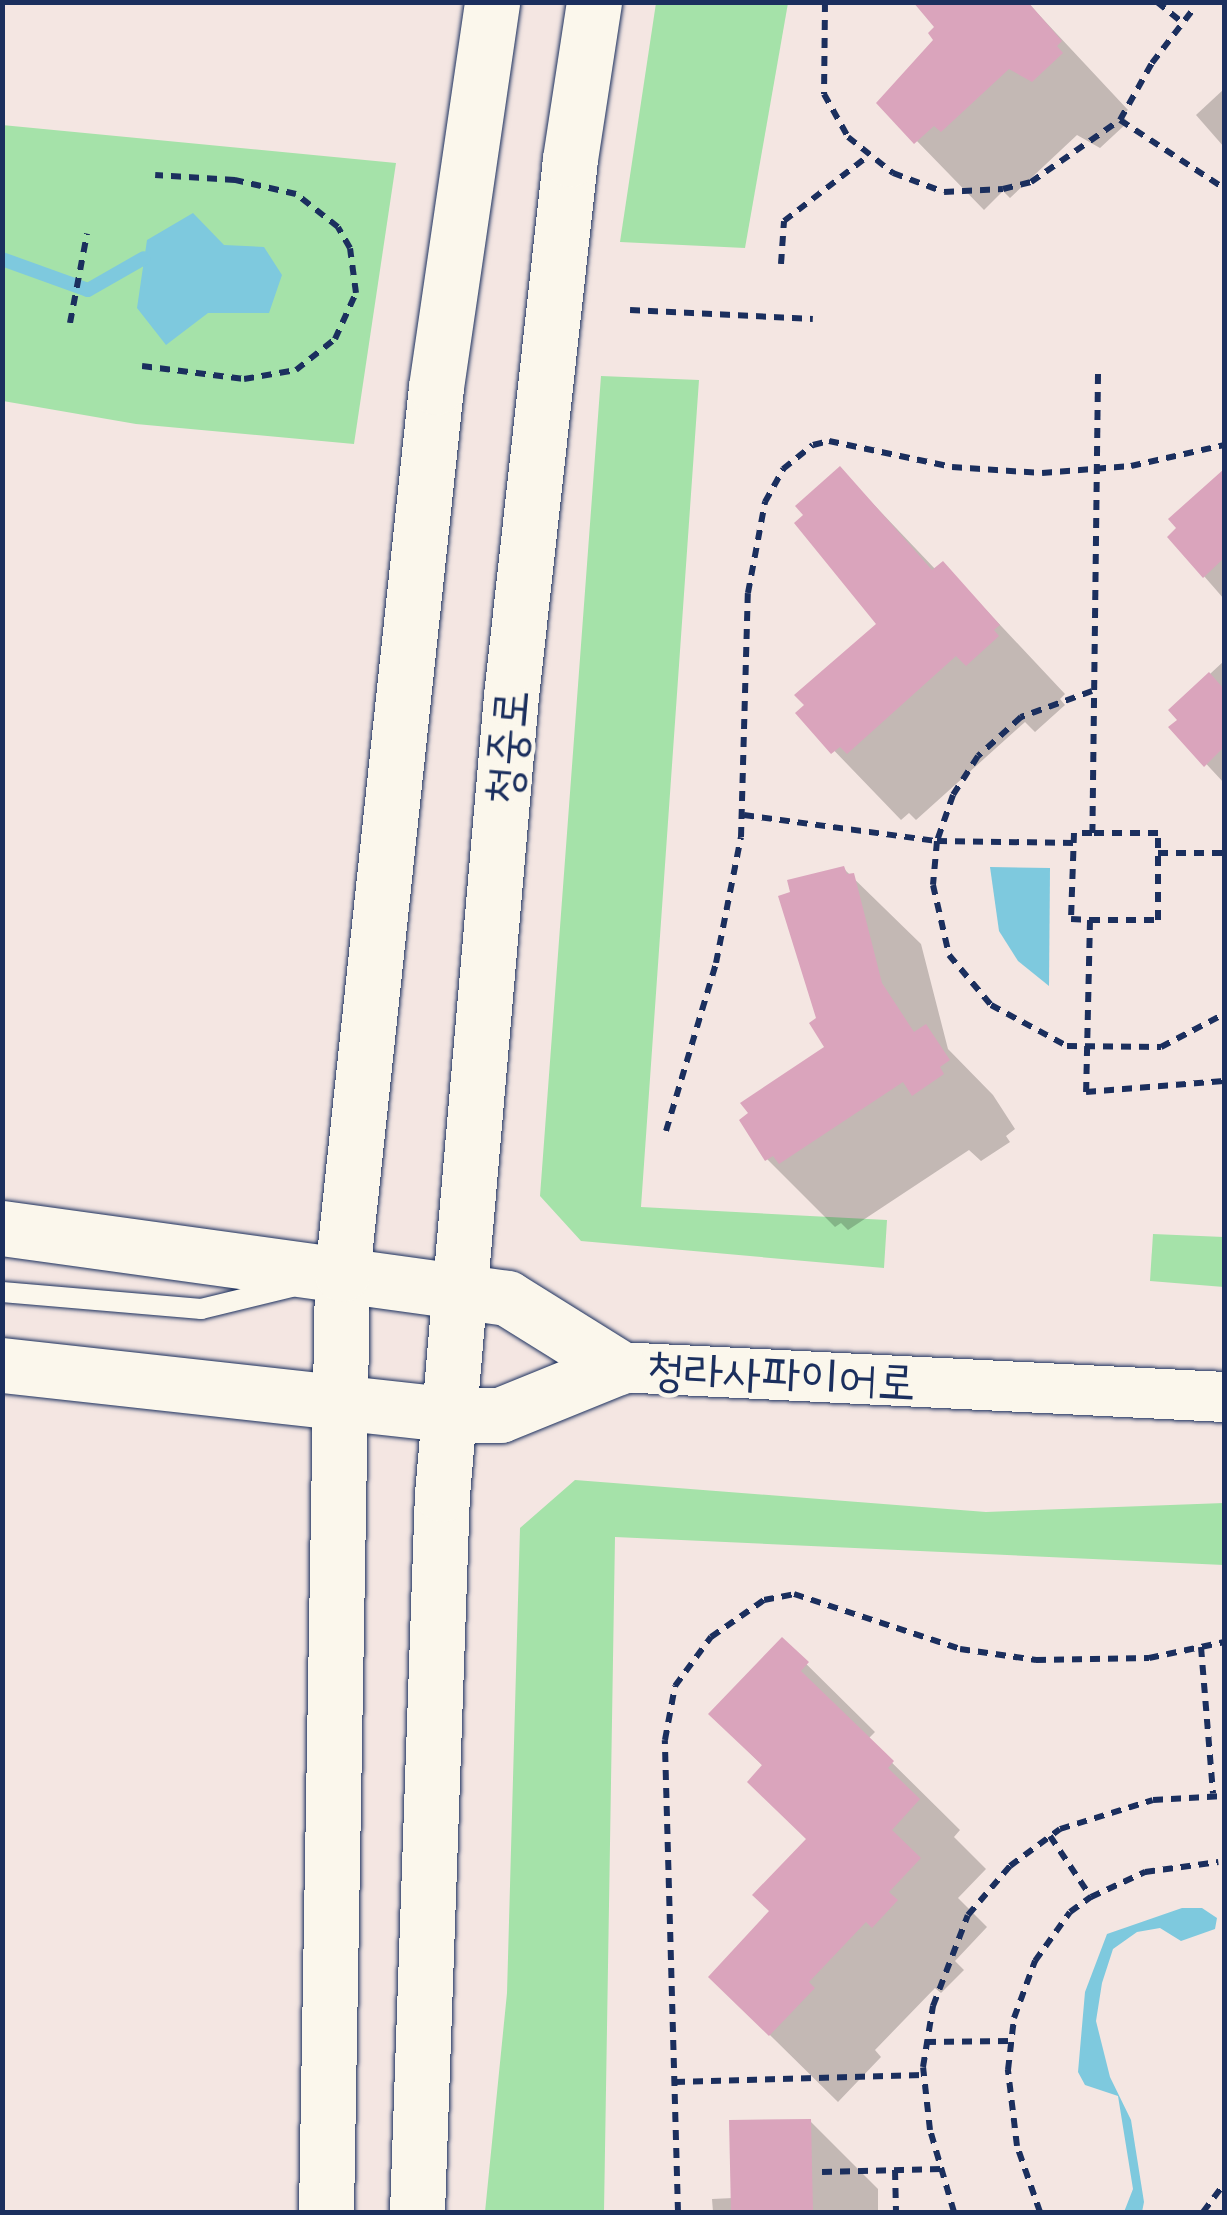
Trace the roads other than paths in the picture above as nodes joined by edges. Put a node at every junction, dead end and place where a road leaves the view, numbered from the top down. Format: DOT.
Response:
graph roads {
  1 [pos="594,2"];
  2 [pos="491,16"];
  3 [pos="2,1228"];
  4 [pos="342,1274"];
  5 [pos="460,1290"];
  6 [pos="2,1292"];
  7 [pos="2,1341"];
  8 [pos="2,1364"];
  9 [pos="618,1367"];
  10 [pos="152,1382"];
  11 [pos="1224,1397"];
  12 [pos="340,1403"];
  13 [pos="452,1414"];
  14 [pos="326,2212"];
  15 [pos="417,2212"];
  1 -- 5 [label="main road, 청중로"];
  2 -- 4 [label="main road"];
  3 -- 4 [label="main road, 청라사파이어로"];
  4 -- 5 [label="main road, 청라사파이어로"];
  4 -- 6 [label="lane"];
  4 -- 12 [label="main road"];
  5 -- 9 [label="main road, 청라사파이어로"];
  5 -- 13 [label="main road, 청중로"];
  7 -- 10 [label="lane"];
  8 -- 10 [label="main road"];
  9 -- 11 [label="street, 청라사파이어로"];
  9 -- 13 [label="main road"];
  10 -- 12 [label="main road"];
  12 -- 13 [label="main road"];
  12 -- 14 [label="main road"];
  13 -- 15 [label="main road, 청중로"];
}
